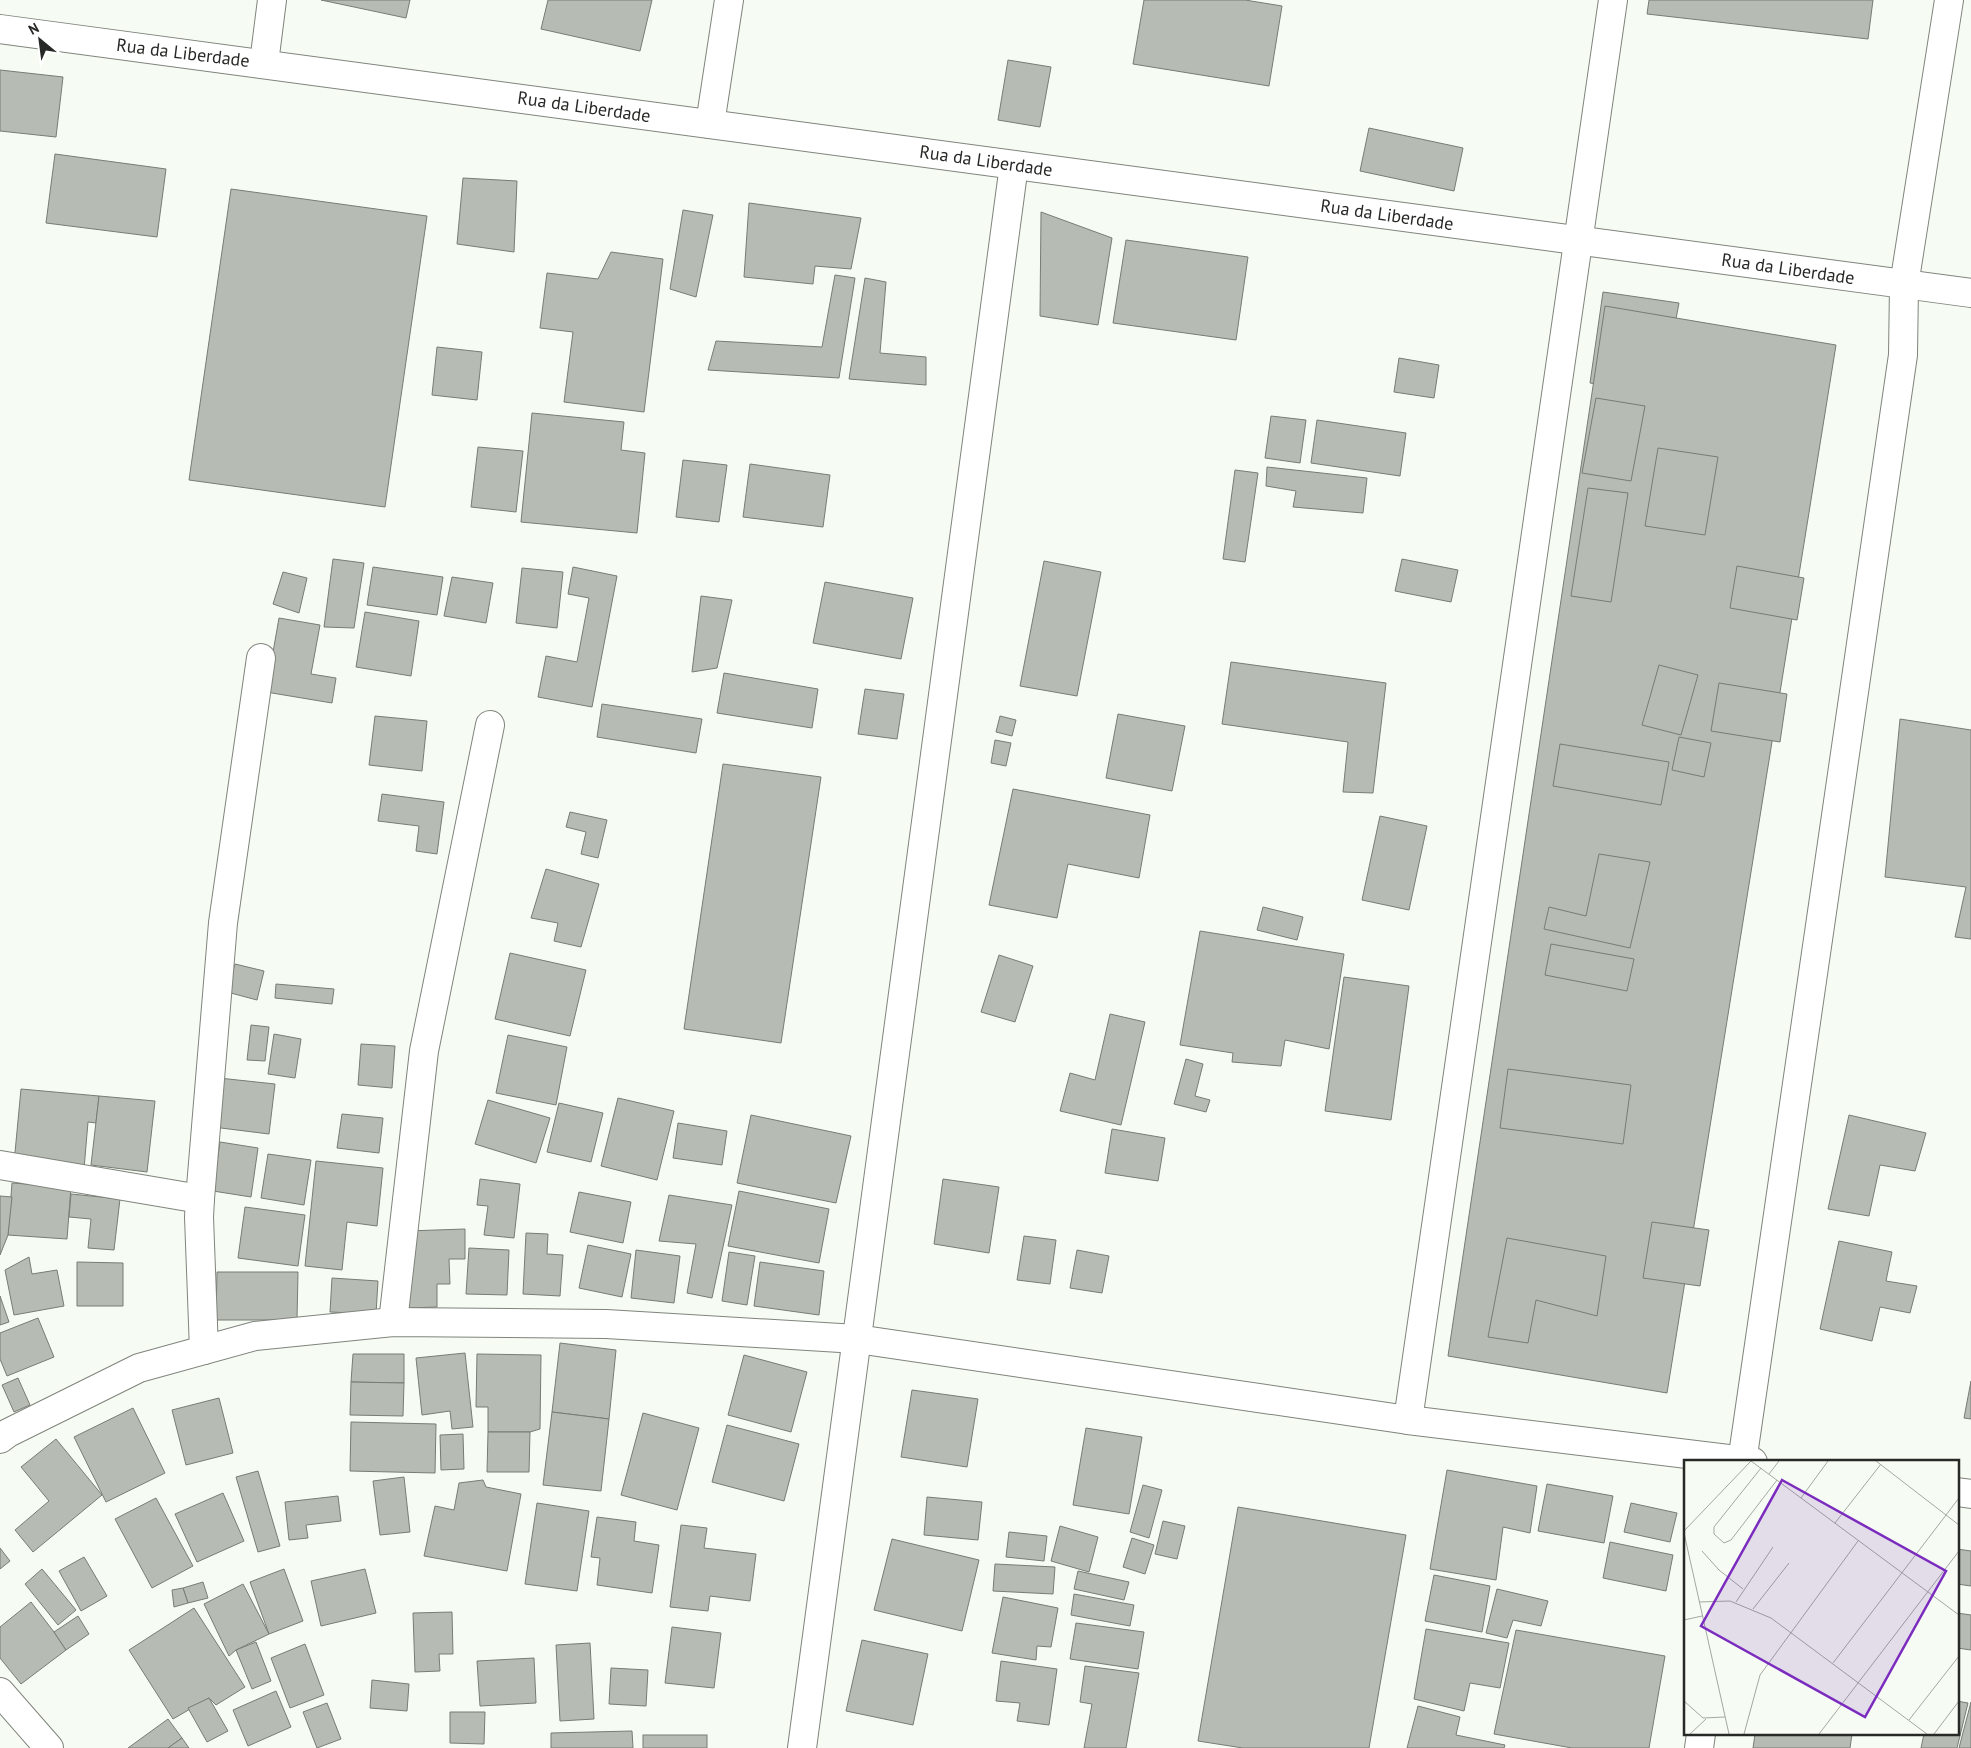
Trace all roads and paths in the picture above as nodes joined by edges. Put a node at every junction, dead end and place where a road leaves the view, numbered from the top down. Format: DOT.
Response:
graph roads {
  1 [pos="272,0"];
  2 [pos="729,0"];
  3 [pos="1613,0"];
  4 [pos="1949,0"];
  5 [pos="0,29"];
  6 [pos="264,63"];
  7 [pos="710,124"];
  8 [pos="1014,165"];
  9 [pos="1578,241"];
  10 [pos="1904,285"];
  11 [pos="1971,293"];
  12 [pos="261,658"];
  13 [pos="490,725"];
  14 [pos="0,1165"];
  15 [pos="200,1198"];
  16 [pos="394,1322"];
  17 [pos="857,1339"];
  18 [pos="204,1350"];
  19 [pos="1408,1420"];
  20 [pos="0,1439"];
  21 [pos="1738,1460"];
  22 [pos="1746,1460"];
  23 [pos="1958,1492"];
  24 [pos="1971,1494"];
  25 [pos="0,1692"];
  26 [pos="49,1748"];
  27 [pos="802,1748"];
  1 -- 6 [label="street"];
  2 -- 7 [label="street"];
  3 -- 9 [label="street"];
  4 -- 10 [label="street"];
  5 -- 6 [label="street, Rua da Liberdade"];
  6 -- 7 [label="street, Rua da Liberdade"];
  7 -- 8 [label="street, Rua da Liberdade"];
  8 -- 9 [label="street, Rua da Liberdade"];
  8 -- 17 [label="street"];
  9 -- 10 [label="street, Rua da Liberdade"];
  9 -- 19 [label="street"];
  10 -- 11 [label="street, Rua da Liberdade"];
  10 -- 22 [label="street"];
  12 -- 15 [label="street"];
  13 -- 16 [label="street"];
  14 -- 15 [label="street"];
  15 -- 18 [label="street"];
  16 -- 17 [label="street"];
  16 -- 18 [label="street"];
  17 -- 19 [label="street"];
  17 -- 27 [label="street"];
  18 -- 20 [label="street"];
  19 -- 21 [label="street"];
  23 -- 24 [label="street"];
  25 -- 26 [label="street"];
}
